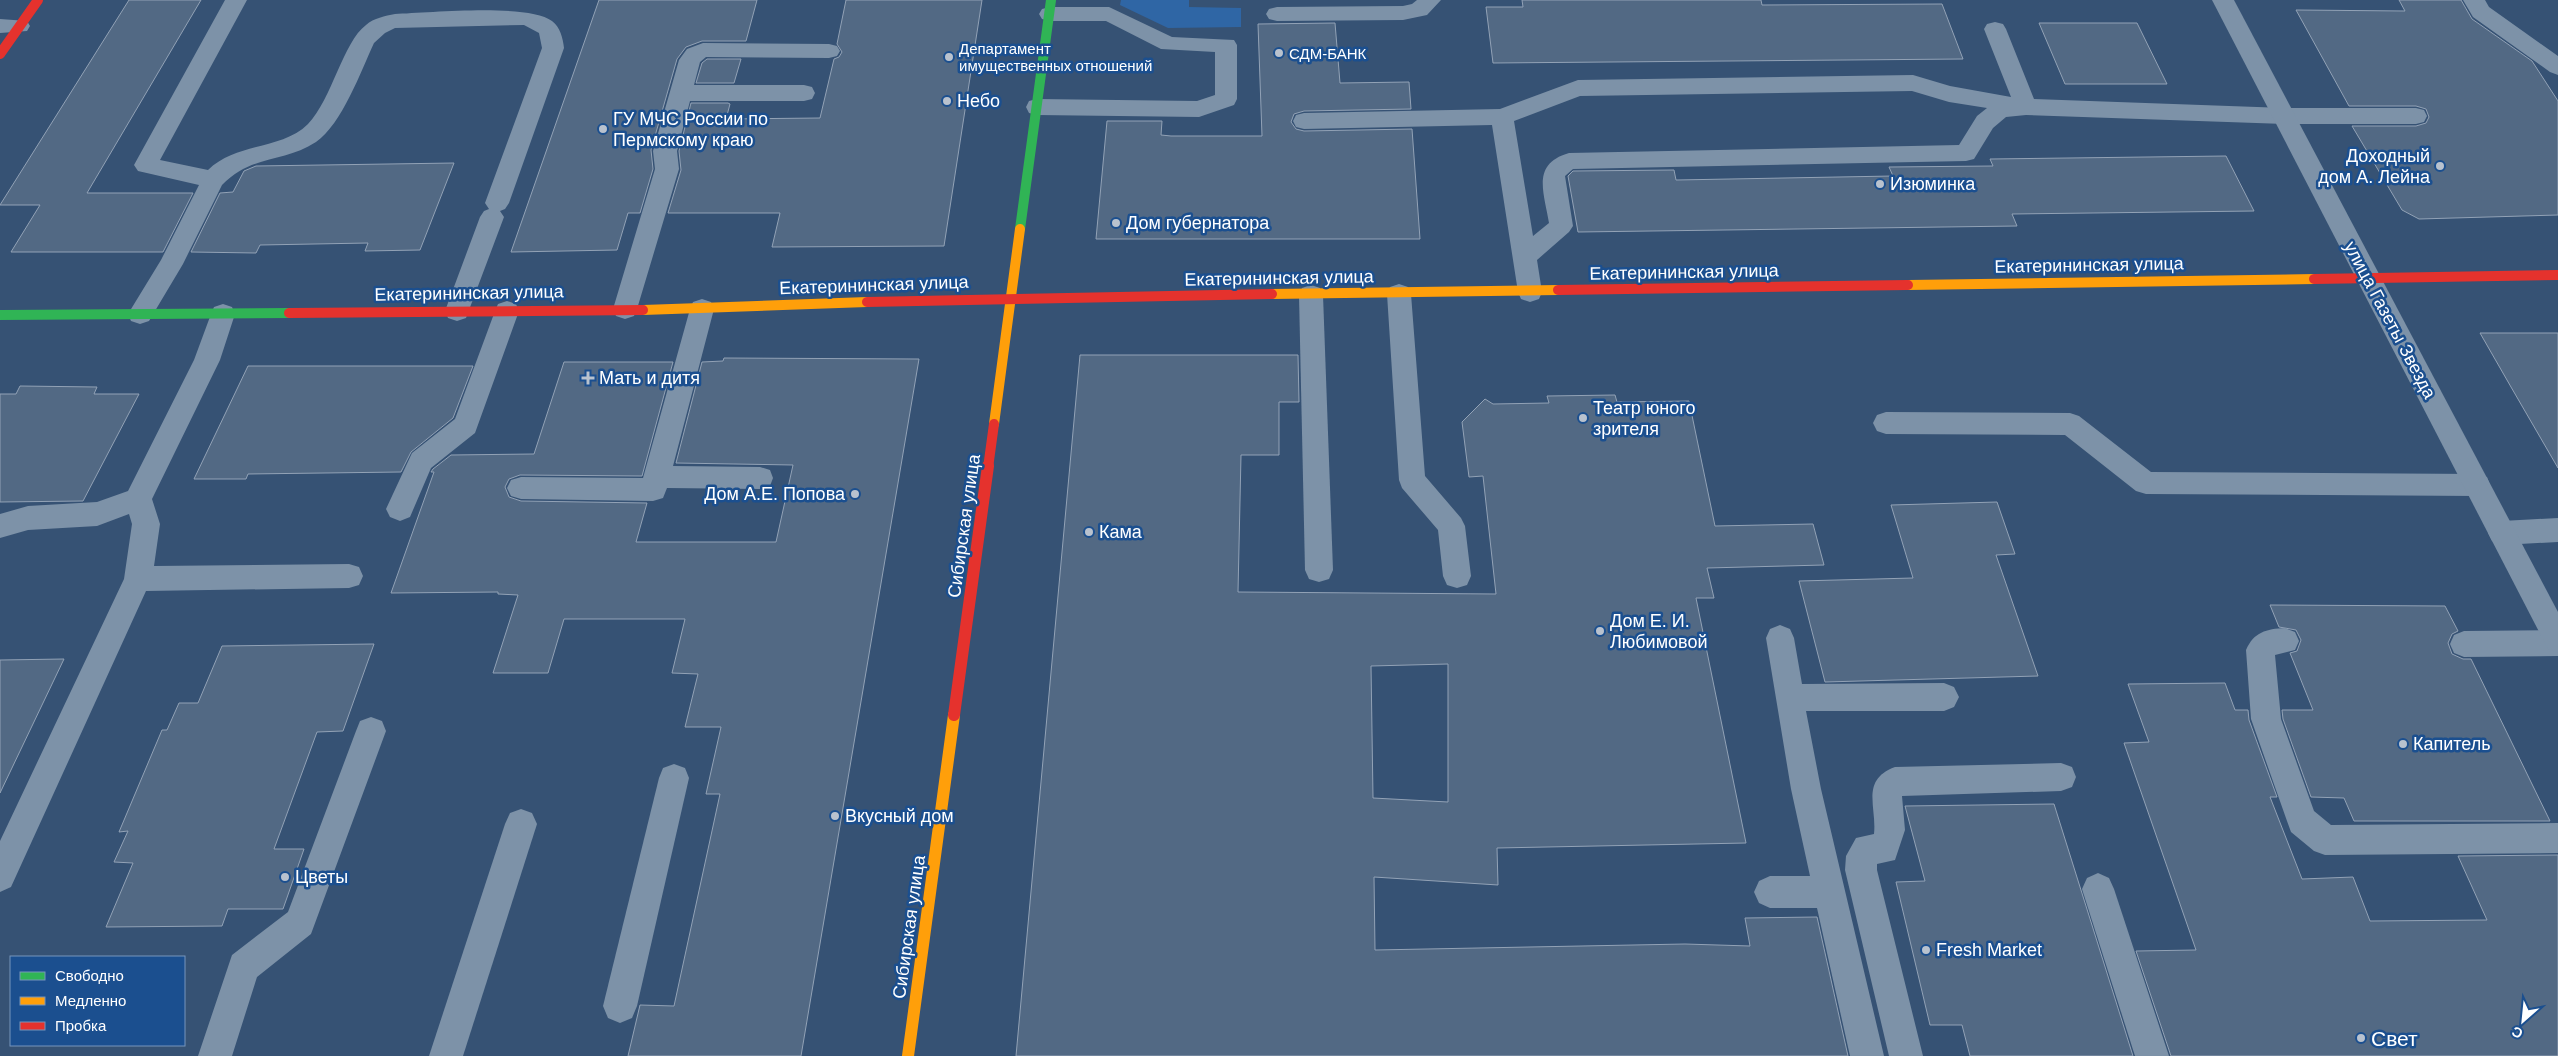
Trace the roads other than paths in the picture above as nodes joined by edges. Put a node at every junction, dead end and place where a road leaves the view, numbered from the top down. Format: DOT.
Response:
graph roads {
  1 [pos="38,0"];
  2 [pos="236,0"];
  3 [pos="1430,0"];
  4 [pos="2223,0"];
  5 [pos="2474,0"];
  6 [pos="1051,7"];
  7 [pos="1277,14"];
  8 [pos="10,26"];
  9 [pos="1995,29"];
  10 [pos="829,51"];
  11 [pos="0,54"];
  12 [pos="2558,67"];
  13 [pos="681,93"];
  14 [pos="804,93"];
  15 [pos="1038,107"];
  16 [pos="2026,107"];
  17 [pos="2285,116"];
  18 [pos="2416,116"];
  19 [pos="1502,117"];
  20 [pos="1304,121"];
  21 [pos="213,180"];
  22 [pos="1524,257"];
  23 [pos="2558,276"];
  24 [pos="2367,278"];
  25 [pos="1530,292"];
  26 [pos="1399,294"];
  27 [pos="1311,295"];
  28 [pos="1012,300"];
  29 [pos="625,309"];
  30 [pos="702,309"];
  31 [pos="457,311"];
  32 [pos="508,311"];
  33 [pos="140,314"];
  34 [pos="223,314"];
  35 [pos="0,315"];
  36 [pos="1886,423"];
  37 [pos="656,477"];
  38 [pos="760,478"];
  39 [pos="2477,485"];
  40 [pos="521,488"];
  41 [pos="138,499"];
  42 [pos="400,509"];
  43 [pos="0,526"];
  44 [pos="2558,530"];
  45 [pos="2502,533"];
  46 [pos="1319,570"];
  47 [pos="349,576"];
  48 [pos="1457,576"];
  49 [pos="138,579"];
  50 [pos="1780,638"];
  51 [pos="2285,641"];
  52 [pos="2558,642"];
  53 [pos="2464,644"];
  54 [pos="1944,696"];
  55 [pos="1789,698"];
  56 [pos="371,731"];
  57 [pos="2061,777"];
  58 [pos="674,778"];
  59 [pos="521,824"];
  60 [pos="2558,838"];
  61 [pos="0,876"];
  62 [pos="2098,889"];
  63 [pos="1770,892"];
  64 [pos="1829,892"];
  65 [pos="620,1006"];
  66 [pos="215,1056"];
  67 [pos="446,1056"];
  68 [pos="908,1056"];
  69 [pos="1867,1056"];
  70 [pos="1906,1056"];
  71 [pos="2152,1056"];
  1 -- 8 [label="main road"];
  2 -- 21 [label="street"];
  3 -- 7 [label="street"];
  4 -- 17 [label="street, улица Газеты Звезда"];
  5 -- 12 [label="street"];
  6 -- 15 [label="main road, Сибирская улица"];
  6 -- 15 [label="street"];
  8 -- 11 [label="main road"];
  9 -- 16 [label="street"];
  10 -- 13 [label="street"];
  13 -- 14 [label="street"];
  13 -- 29 [label="street"];
  15 -- 28 [label="main road, Сибирская улица"];
  16 -- 17 [label="street"];
  16 -- 19 [label="street"];
  16 -- 22 [label="street"];
  17 -- 18 [label="street"];
  17 -- 24 [label="street, улица Газеты Звезда"];
  19 -- 20 [label="street"];
  19 -- 22 [label="street"];
  21 -- 31 [label="street"];
  21 -- 33 [label="street"];
  22 -- 25 [label="street"];
  23 -- 24 [label="main road, Екатерининская улица"];
  24 -- 25 [label="main road, Екатерининская улица"];
  24 -- 39 [label="street, улица Газеты Звезда"];
  25 -- 26 [label="main road, Екатерининская улица"];
  26 -- 27 [label="main road, Екатерининская улица"];
  26 -- 48 [label="street"];
  27 -- 28 [label="main road, Екатерининская улица"];
  27 -- 46 [label="street"];
  28 -- 30 [label="main road, Екатерининская улица"];
  28 -- 68 [label="main road, Сибирская улица"];
  29 -- 30 [label="main road, Екатерининская улица"];
  29 -- 32 [label="main road, Екатерининская улица"];
  30 -- 37 [label="street"];
  31 -- 32 [label="main road, Екатерининская улица"];
  31 -- 34 [label="main road, Екатерининская улица"];
  32 -- 42 [label="street"];
  33 -- 34 [label="main road, Екатерининская улица"];
  33 -- 35 [label="main road, Екатерининская улица"];
  34 -- 41 [label="street"];
  36 -- 39 [label="street"];
  37 -- 38 [label="street"];
  37 -- 40 [label="street"];
  39 -- 45 [label="street, улица Газеты Звезда"];
  41 -- 43 [label="street"];
  41 -- 49 [label="street"];
  44 -- 45 [label="street"];
  45 -- 52 [label="street, улица Газеты Звезда"];
  47 -- 49 [label="street"];
  49 -- 61 [label="street"];
  50 -- 55 [label="street"];
  51 -- 60 [label="street"];
  52 -- 53 [label="street"];
  54 -- 55 [label="street"];
  55 -- 64 [label="street"];
  56 -- 66 [label="street"];
  57 -- 70 [label="street"];
  58 -- 65 [label="street"];
  59 -- 67 [label="street"];
  62 -- 71 [label="street"];
  63 -- 64 [label="street"];
  64 -- 69 [label="street"];
}
